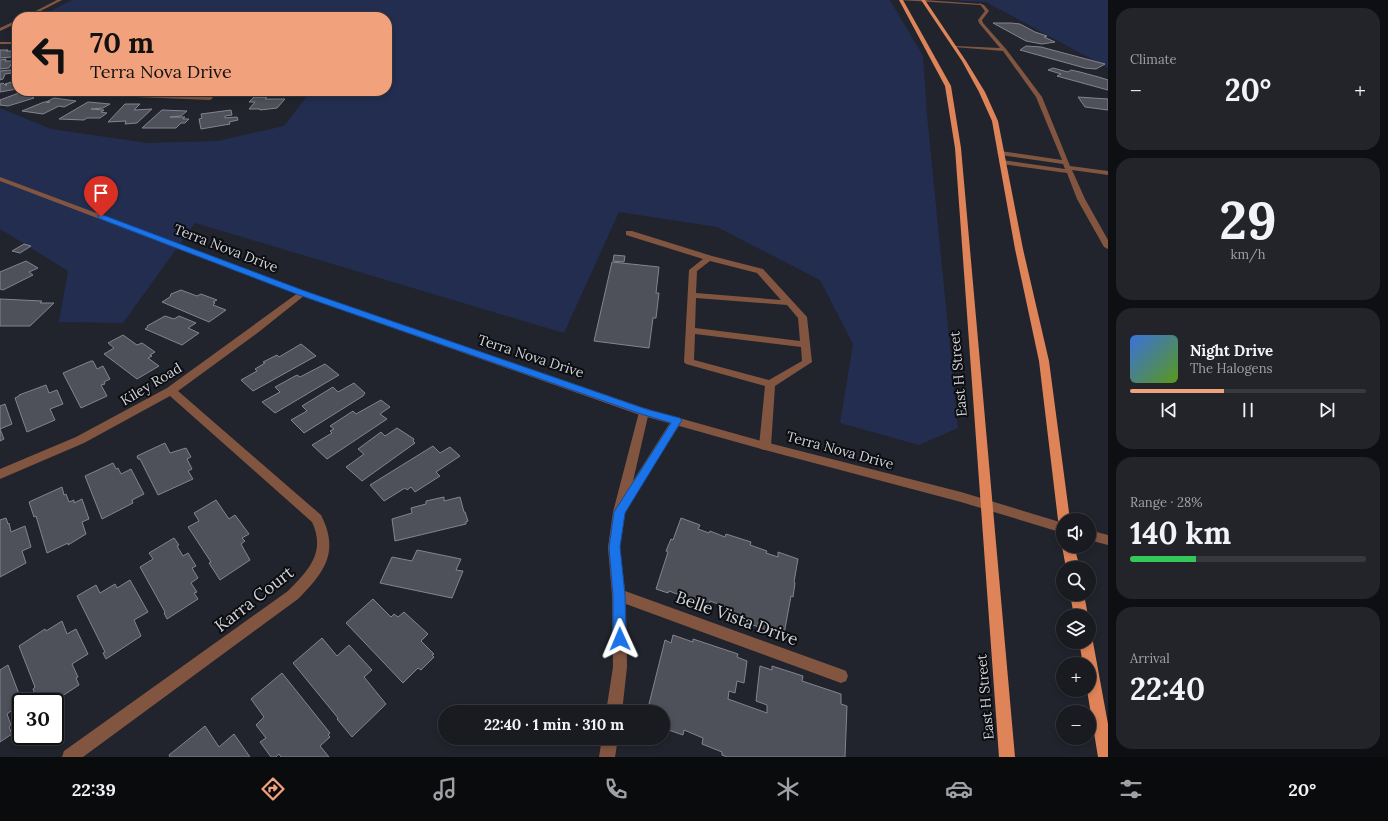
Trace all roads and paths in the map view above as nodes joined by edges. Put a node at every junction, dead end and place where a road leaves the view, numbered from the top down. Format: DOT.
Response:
graph roads {
  1 [pos="60,0"];
  2 [pos="901,0"];
  3 [pos="923,1"];
  4 [pos="36,12"];
  5 [pos="12,24"];
  6 [pos="0,30"];
  7 [pos="0,43"];
  8 [pos="12,43"];
  9 [pos="954,45"];
  10 [pos="1002,48"];
  11 [pos="181,96"];
  12 [pos="210,98"];
  13 [pos="1000,152"];
  14 [pos="1002,162"];
  15 [pos="1067,167"];
  16 [pos="1108,173"];
  17 [pos="0,178"];
  18 [pos="629,232"];
  19 [pos="1108,247"];
  20 [pos="709,258"];
  21 [pos="302,293"];
  22 [pos="692,295"];
  23 [pos="790,303"];
  24 [pos="690,330"];
  25 [pos="805,345"];
  26 [pos="770,384"];
  27 [pos="171,391"];
  28 [pos="644,412"];
  29 [pos="677,421"];
  30 [pos="765,446"];
  31 [pos="0,474"];
  32 [pos="986,504"];
  33 [pos="619,512"];
  34 [pos="1063,513"];
  35 [pos="1056,526"];
  36 [pos="1096,537"];
  37 [pos="1108,540"];
  38 [pos="619,595"];
  39 [pos="1087,649"];
  40 [pos="842,676"];
  41 [pos="615,705"];
  42 [pos="609,745"];
  43 [pos="70,757"];
  44 [pos="607,757"];
  45 [pos="1007,757"];
  46 [pos="1106,757"];
  1 -- 4 [label="street"];
  2 -- 3 [label="street"];
  2 -- 32 [label="main road, East H Street"];
  3 -- 9 [label="main road"];
  3 -- 10 [label="street"];
  5 -- 6 [label="street"];
  7 -- 8 [label="street"];
  9 -- 10 [label="street"];
  9 -- 13 [label="main road"];
  10 -- 15 [label="street"];
  11 -- 12 [label="street"];
  13 -- 14 [label="main road"];
  13 -- 15 [label="street"];
  14 -- 15 [label="street"];
  14 -- 34 [label="main road"];
  15 -- 16 [label="street"];
  15 -- 19 [label="street"];
  17 -- 21 [label="street, Terra Nova Drive"];
  18 -- 20 [label="street"];
  20 -- 22 [label="street"];
  20 -- 23 [label="street"];
  21 -- 27 [label="street, Kiley Road"];
  21 -- 28 [label="street, Terra Nova Drive"];
  22 -- 23 [label="street"];
  22 -- 24 [label="street"];
  23 -- 25 [label="street"];
  24 -- 25 [label="street"];
  24 -- 26 [label="street"];
  25 -- 26 [label="street"];
  26 -- 30 [label="street"];
  27 -- 31 [label="street, Kiley Road"];
  27 -- 43 [label="street, Karra Court"];
  28 -- 29 [label="street, Terra Nova Drive"];
  28 -- 33 [label="street"];
  29 -- 30 [label="street, Terra Nova Drive"];
  29 -- 33 [label="street"];
  30 -- 32 [label="street, Terra Nova Drive"];
  32 -- 35 [label="street, Terra Nova Drive"];
  32 -- 45 [label="main road, East H Street"];
  33 -- 38 [label="street"];
  36 -- 37 [label="street"];
  38 -- 40 [label="street, Belle Vista Drive"];
  38 -- 41 [label="street"];
  39 -- 46 [label="main road"];
  42 -- 44 [label="street"];
}
